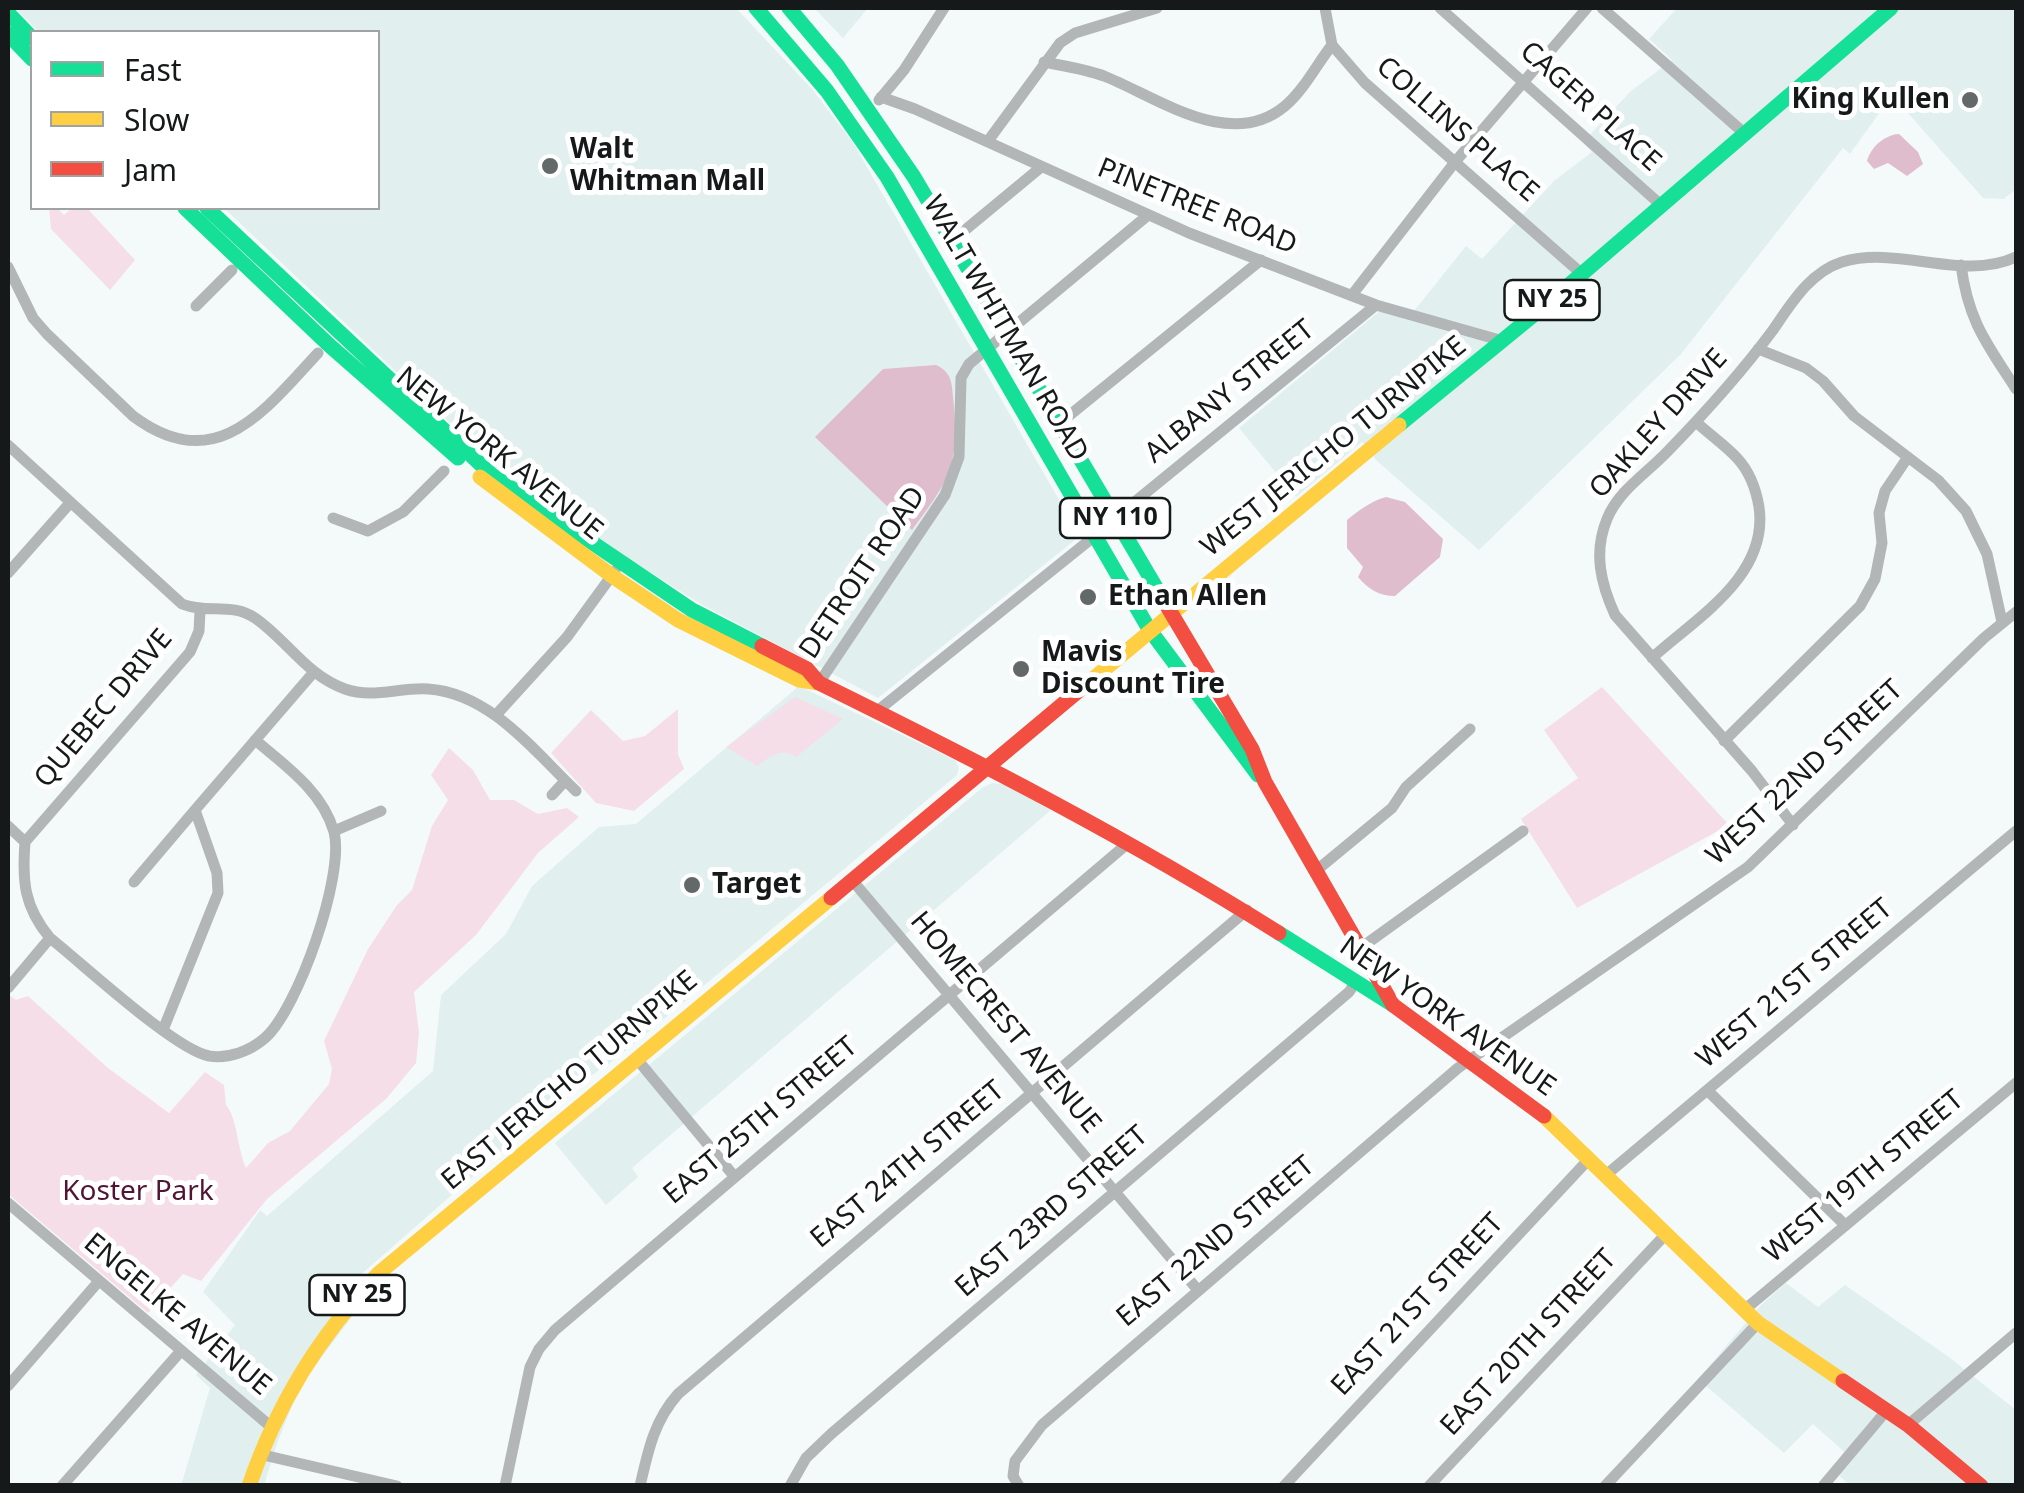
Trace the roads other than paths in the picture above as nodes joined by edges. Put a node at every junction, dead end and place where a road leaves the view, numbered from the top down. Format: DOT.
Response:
graph roads {
  1 [pos="756,8"];
  2 [pos="789,8"];
  3 [pos="944,8"];
  4 [pos="1157,8"];
  5 [pos="1324,8"];
  6 [pos="1440,8"];
  7 [pos="1587,8"];
  8 [pos="1602,8"];
  9 [pos="1890,8"];
  10 [pos="1136,10"];
  11 [pos="8,13"];
  12 [pos="8,34"];
  13 [pos="30,36"];
  14 [pos="1332,45"];
  15 [pos="30,57"];
  16 [pos="802,60"];
  17 [pos="1044,62"];
  18 [pos="1524,81"];
  19 [pos="881,97"];
  20 [pos="870,110"];
  21 [pos="852,126"];
  22 [pos="1744,133"];
  23 [pos="988,141"];
  24 [pos="899,153"];
  25 [pos="1455,162"];
  26 [pos="1040,168"];
  27 [pos="1662,205"];
  28 [pos="187,210"];
  29 [pos="209,210"];
  30 [pos="1147,216"];
  31 [pos="953,240"];
  32 [pos="2016,257"];
  33 [pos="1260,260"];
  34 [pos="1961,266"];
  35 [pos="8,267"];
  36 [pos="232,270"];
  37 [pos="1582,274"];
  38 [pos="1352,295"];
  39 [pos="1376,304"];
  40 [pos="196,306"];
  41 [pos="1006,332"];
  42 [pos="1503,341"];
  43 [pos="988,347"];
  44 [pos="1758,349"];
  45 [pos="318,353"];
  46 [pos="2016,389"];
  47 [pos="1696,422"];
  48 [pos="1060,423"];
  49 [pos="8,445"];
  50 [pos="1908,457"];
  51 [pos="444,470"];
  52 [pos="70,503"];
  53 [pos="334,518"];
  54 [pos="1115,518"];
  55 [pos="1096,535"];
  56 [pos="616,570"];
  57 [pos="8,573"];
  58 [pos="200,612"];
  59 [pos="2016,612"];
  60 [pos="1169,613"];
  61 [pos="2002,622"];
  62 [pos="1150,629"];
  63 [pos="1652,658"];
  64 [pos="313,674"];
  65 [pos="819,682"];
  66 [pos="876,712"];
  67 [pos="496,714"];
  68 [pos="1470,729"];
  69 [pos="255,740"];
  70 [pos="1724,740"];
  71 [pos="988,767"];
  72 [pos="565,781"];
  73 [pos="1265,782"];
  74 [pos="576,791"];
  75 [pos="552,795"];
  76 [pos="195,810"];
  77 [pos="381,812"];
  78 [pos="1793,824"];
  79 [pos="8,826"];
  80 [pos="334,831"];
  81 [pos="1523,831"];
  82 [pos="2016,832"];
  83 [pos="26,842"];
  84 [pos="1127,844"];
  85 [pos="1316,870"];
  86 [pos="852,880"];
  87 [pos="134,882"];
  88 [pos="1247,910"];
  89 [pos="50,938"];
  90 [pos="1362,947"];
  91 [pos="1355,983"];
  92 [pos="8,988"];
  93 [pos="948,996"];
  94 [pos="1393,1006"];
  95 [pos="163,1030"];
  96 [pos="1450,1045"];
  97 [pos="636,1058"];
  98 [pos="1470,1060"];
  99 [pos="2016,1082"];
  100 [pos="1707,1090"];
  101 [pos="1031,1094"];
  102 [pos="1589,1159"];
  103 [pos="1606,1175"];
  104 [pos="734,1176"];
  105 [pos="1115,1191"];
  106 [pos="12,1207"];
  107 [pos="8,1223"];
  108 [pos="1846,1225"];
  109 [pos="1665,1235"];
  110 [pos="98,1281"];
  111 [pos="1197,1289"];
  112 [pos="1743,1311"];
  113 [pos="1758,1323"];
  114 [pos="2016,1333"];
  115 [pos="180,1352"];
  116 [pos="8,1386"];
  117 [pos="1887,1410"];
  118 [pos="1908,1424"];
  119 [pos="270,1426"];
  120 [pos="259,1454"];
  121 [pos="1016,1481"];
  122 [pos="1972,1483"];
  123 [pos="62,1486"];
  124 [pos="249,1486"];
  125 [pos="397,1486"];
  126 [pos="505,1486"];
  127 [pos="640,1486"];
  128 [pos="790,1486"];
  129 [pos="1284,1486"];
  130 [pos="1429,1486"];
  131 [pos="1604,1486"];
  132 [pos="1824,1486"];
  1 -- 16 [label="main road, WALT WHITMAN ROAD / NY 110"];
  2 -- 20 [label="main road, WALT WHITMAN ROAD / NY 110"];
  3 -- 19 [label="street"];
  4 -- 10 [label="street"];
  5 -- 14 [label="street, COLLINS PLACE"];
  6 -- 18 [label="street, CAGER PLACE"];
  7 -- 18 [label="street"];
  8 -- 22 [label="street"];
  9 -- 22 [label="main road, WEST JERICHO TURNPIKE / NY 25"];
  10 -- 17 [label="street"];
  11 -- 13 [label="main road"];
  12 -- 15 [label="main road"];
  14 -- 17 [label="street"];
  14 -- 25 [label="street, COLLINS PLACE"];
  16 -- 20 [label="main road"];
  16 -- 21 [label="main road, WALT WHITMAN ROAD / NY 110"];
  17 -- 23 [label="street"];
  18 -- 25 [label="street"];
  18 -- 27 [label="street, CAGER PLACE"];
  19 -- 20 [label="street"];
  19 -- 23 [label="street, PINETREE ROAD"];
  20 -- 24 [label="main road, WALT WHITMAN ROAD / NY 110"];
  21 -- 24 [label="main road"];
  21 -- 43 [label="main road, WALT WHITMAN ROAD / NY 110"];
  22 -- 27 [label="main road, WEST JERICHO TURNPIKE / NY 25"];
  23 -- 26 [label="street, PINETREE ROAD"];
  24 -- 31 [label="main road, WALT WHITMAN ROAD / NY 110"];
  25 -- 37 [label="street, COLLINS PLACE"];
  25 -- 38 [label="street"];
  26 -- 30 [label="street, PINETREE ROAD"];
  26 -- 31 [label="street"];
  27 -- 37 [label="main road, WEST JERICHO TURNPIKE / NY 25"];
  28 -- 56 [label="main road, NEW YORK AVENUE"];
  29 -- 56 [label="main road, NEW YORK AVENUE"];
  30 -- 33 [label="street, PINETREE ROAD"];
  30 -- 41 [label="street, DETROIT ROAD"];
  31 -- 41 [label="main road, WALT WHITMAN ROAD / NY 110"];
  32 -- 34 [label="street, OAKLEY DRIVE"];
  33 -- 38 [label="street, PINETREE ROAD"];
  33 -- 48 [label="street"];
  34 -- 44 [label="street, OAKLEY DRIVE"];
  34 -- 46 [label="street"];
  35 -- 45 [label="street"];
  36 -- 40 [label="street"];
  37 -- 42 [label="main road, WEST JERICHO TURNPIKE / NY 25"];
  38 -- 39 [label="street, PINETREE ROAD"];
  39 -- 42 [label="street, PINETREE ROAD"];
  39 -- 54 [label="street, ALBANY STREET"];
  41 -- 43 [label="street, DETROIT ROAD"];
  41 -- 48 [label="main road, WALT WHITMAN ROAD / NY 110"];
  42 -- 60 [label="main road, WEST JERICHO TURNPIKE / NY 25"];
  43 -- 55 [label="main road, WALT WHITMAN ROAD / NY 110"];
  43 -- 65 [label="street, DETROIT ROAD"];
  44 -- 47 [label="street, OAKLEY DRIVE"];
  44 -- 50 [label="street"];
  47 -- 63 [label="street, OAKLEY DRIVE"];
  47 -- 63 [label="street"];
  48 -- 54 [label="main road, WALT WHITMAN ROAD / NY 110"];
  49 -- 52 [label="street"];
  50 -- 61 [label="street"];
  50 -- 70 [label="street"];
  51 -- 53 [label="street"];
  52 -- 57 [label="street"];
  52 -- 58 [label="street"];
  54 -- 60 [label="main road, WALT WHITMAN ROAD / NY 110"];
  55 -- 62 [label="main road, WALT WHITMAN ROAD / NY 110"];
  55 -- 66 [label="street"];
  56 -- 65 [label="main road, NEW YORK AVENUE"];
  56 -- 67 [label="street"];
  58 -- 64 [label="street"];
  58 -- 83 [label="street, QUEBEC DRIVE"];
  59 -- 61 [label="street, WEST 22ND STREET"];
  60 -- 62 [label="main road, WEST JERICHO TURNPIKE / NY 25"];
  60 -- 73 [label="main road, WALT WHITMAN ROAD / NY 110"];
  61 -- 78 [label="street, WEST 22ND STREET"];
  62 -- 71 [label="main road, WEST JERICHO TURNPIKE / NY 25"];
  62 -- 73 [label="main road, WALT WHITMAN ROAD / NY 110"];
  63 -- 70 [label="street, OAKLEY DRIVE"];
  64 -- 67 [label="street"];
  64 -- 69 [label="street"];
  65 -- 66 [label="main road, NEW YORK AVENUE"];
  66 -- 71 [label="main road, NEW YORK AVENUE"];
  67 -- 72 [label="street"];
  68 -- 85 [label="street"];
  69 -- 76 [label="street"];
  69 -- 80 [label="street"];
  70 -- 78 [label="street, OAKLEY DRIVE"];
  71 -- 84 [label="main road, NEW YORK AVENUE"];
  71 -- 86 [label="main road, EAST JERICHO TURNPIKE / NY 25"];
  72 -- 74 [label="street"];
  72 -- 75 [label="street"];
  73 -- 85 [label="main road, WALT WHITMAN ROAD / NY 110"];
  76 -- 87 [label="street"];
  76 -- 95 [label="street"];
  77 -- 80 [label="street"];
  78 -- 98 [label="street, WEST 22ND STREET"];
  79 -- 83 [label="street"];
  80 -- 95 [label="street"];
  81 -- 90 [label="street"];
  82 -- 100 [label="street, WEST 21ST STREET"];
  83 -- 89 [label="street"];
  84 -- 88 [label="main road, NEW YORK AVENUE"];
  84 -- 93 [label="street, EAST 25TH STREET"];
  85 -- 90 [label="main road, WALT WHITMAN ROAD / NY 110"];
  86 -- 93 [label="street, HOMECREST AVENUE"];
  86 -- 97 [label="main road, EAST JERICHO TURNPIKE / NY 25"];
  88 -- 91 [label="main road, NEW YORK AVENUE"];
  88 -- 101 [label="street, EAST 24TH STREET"];
  89 -- 92 [label="street"];
  89 -- 95 [label="street"];
  90 -- 91 [label="main road"];
  90 -- 94 [label="main road, WALT WHITMAN ROAD / NY 110"];
  90 -- 96 [label="main road, WALT WHITMAN ROAD / NY 110"];
  91 -- 94 [label="main road, NEW YORK AVENUE"];
  91 -- 105 [label="street, EAST 23RD STREET"];
  93 -- 101 [label="street, HOMECREST AVENUE"];
  93 -- 104 [label="street, EAST 25TH STREET"];
  94 -- 96 [label="main road, NEW YORK AVENUE / NY 110"];
  96 -- 98 [label="main road, NEW YORK AVENUE / NY 110"];
  97 -- 104 [label="street"];
  97 -- 119 [label="main road, EAST JERICHO TURNPIKE / NY 25"];
  98 -- 102 [label="main road, NEW YORK AVENUE / NY 110"];
  98 -- 111 [label="street, EAST 22ND STREET"];
  99 -- 108 [label="street, WEST 19TH STREET"];
  100 -- 103 [label="street, WEST 21ST STREET"];
  100 -- 108 [label="street"];
  101 -- 105 [label="street, HOMECREST AVENUE"];
  101 -- 127 [label="street, EAST 24TH STREET"];
  102 -- 103 [label="main road, NEW YORK AVENUE / NY 110"];
  102 -- 129 [label="street, EAST 21ST STREET"];
  103 -- 109 [label="main road, NEW YORK AVENUE / NY 110"];
  104 -- 126 [label="street, EAST 25TH STREET"];
  105 -- 111 [label="street, HOMECREST AVENUE"];
  105 -- 128 [label="street, EAST 23RD STREET"];
  106 -- 107 [label="street"];
  106 -- 110 [label="street, ENGELKE AVENUE"];
  108 -- 112 [label="street, WEST 19TH STREET"];
  109 -- 112 [label="main road, NEW YORK AVENUE / NY 110"];
  109 -- 130 [label="street, EAST 20TH STREET"];
  110 -- 115 [label="street, ENGELKE AVENUE"];
  110 -- 116 [label="street"];
  111 -- 121 [label="street, EAST 22ND STREET"];
  112 -- 113 [label="main road, NEW YORK AVENUE / NY 110"];
  113 -- 117 [label="main road, NEW YORK AVENUE / NY 110"];
  113 -- 131 [label="street"];
  114 -- 118 [label="street"];
  115 -- 119 [label="street, ENGELKE AVENUE"];
  115 -- 123 [label="street"];
  117 -- 118 [label="main road, NEW YORK AVENUE / NY 110"];
  117 -- 132 [label="street"];
  118 -- 122 [label="main road, NEW YORK AVENUE / NY 110"];
  119 -- 120 [label="main road, EAST JERICHO TURNPIKE / NY 25"];
  120 -- 124 [label="main road, EAST JERICHO TURNPIKE / NY 25"];
  120 -- 125 [label="street"];
}
